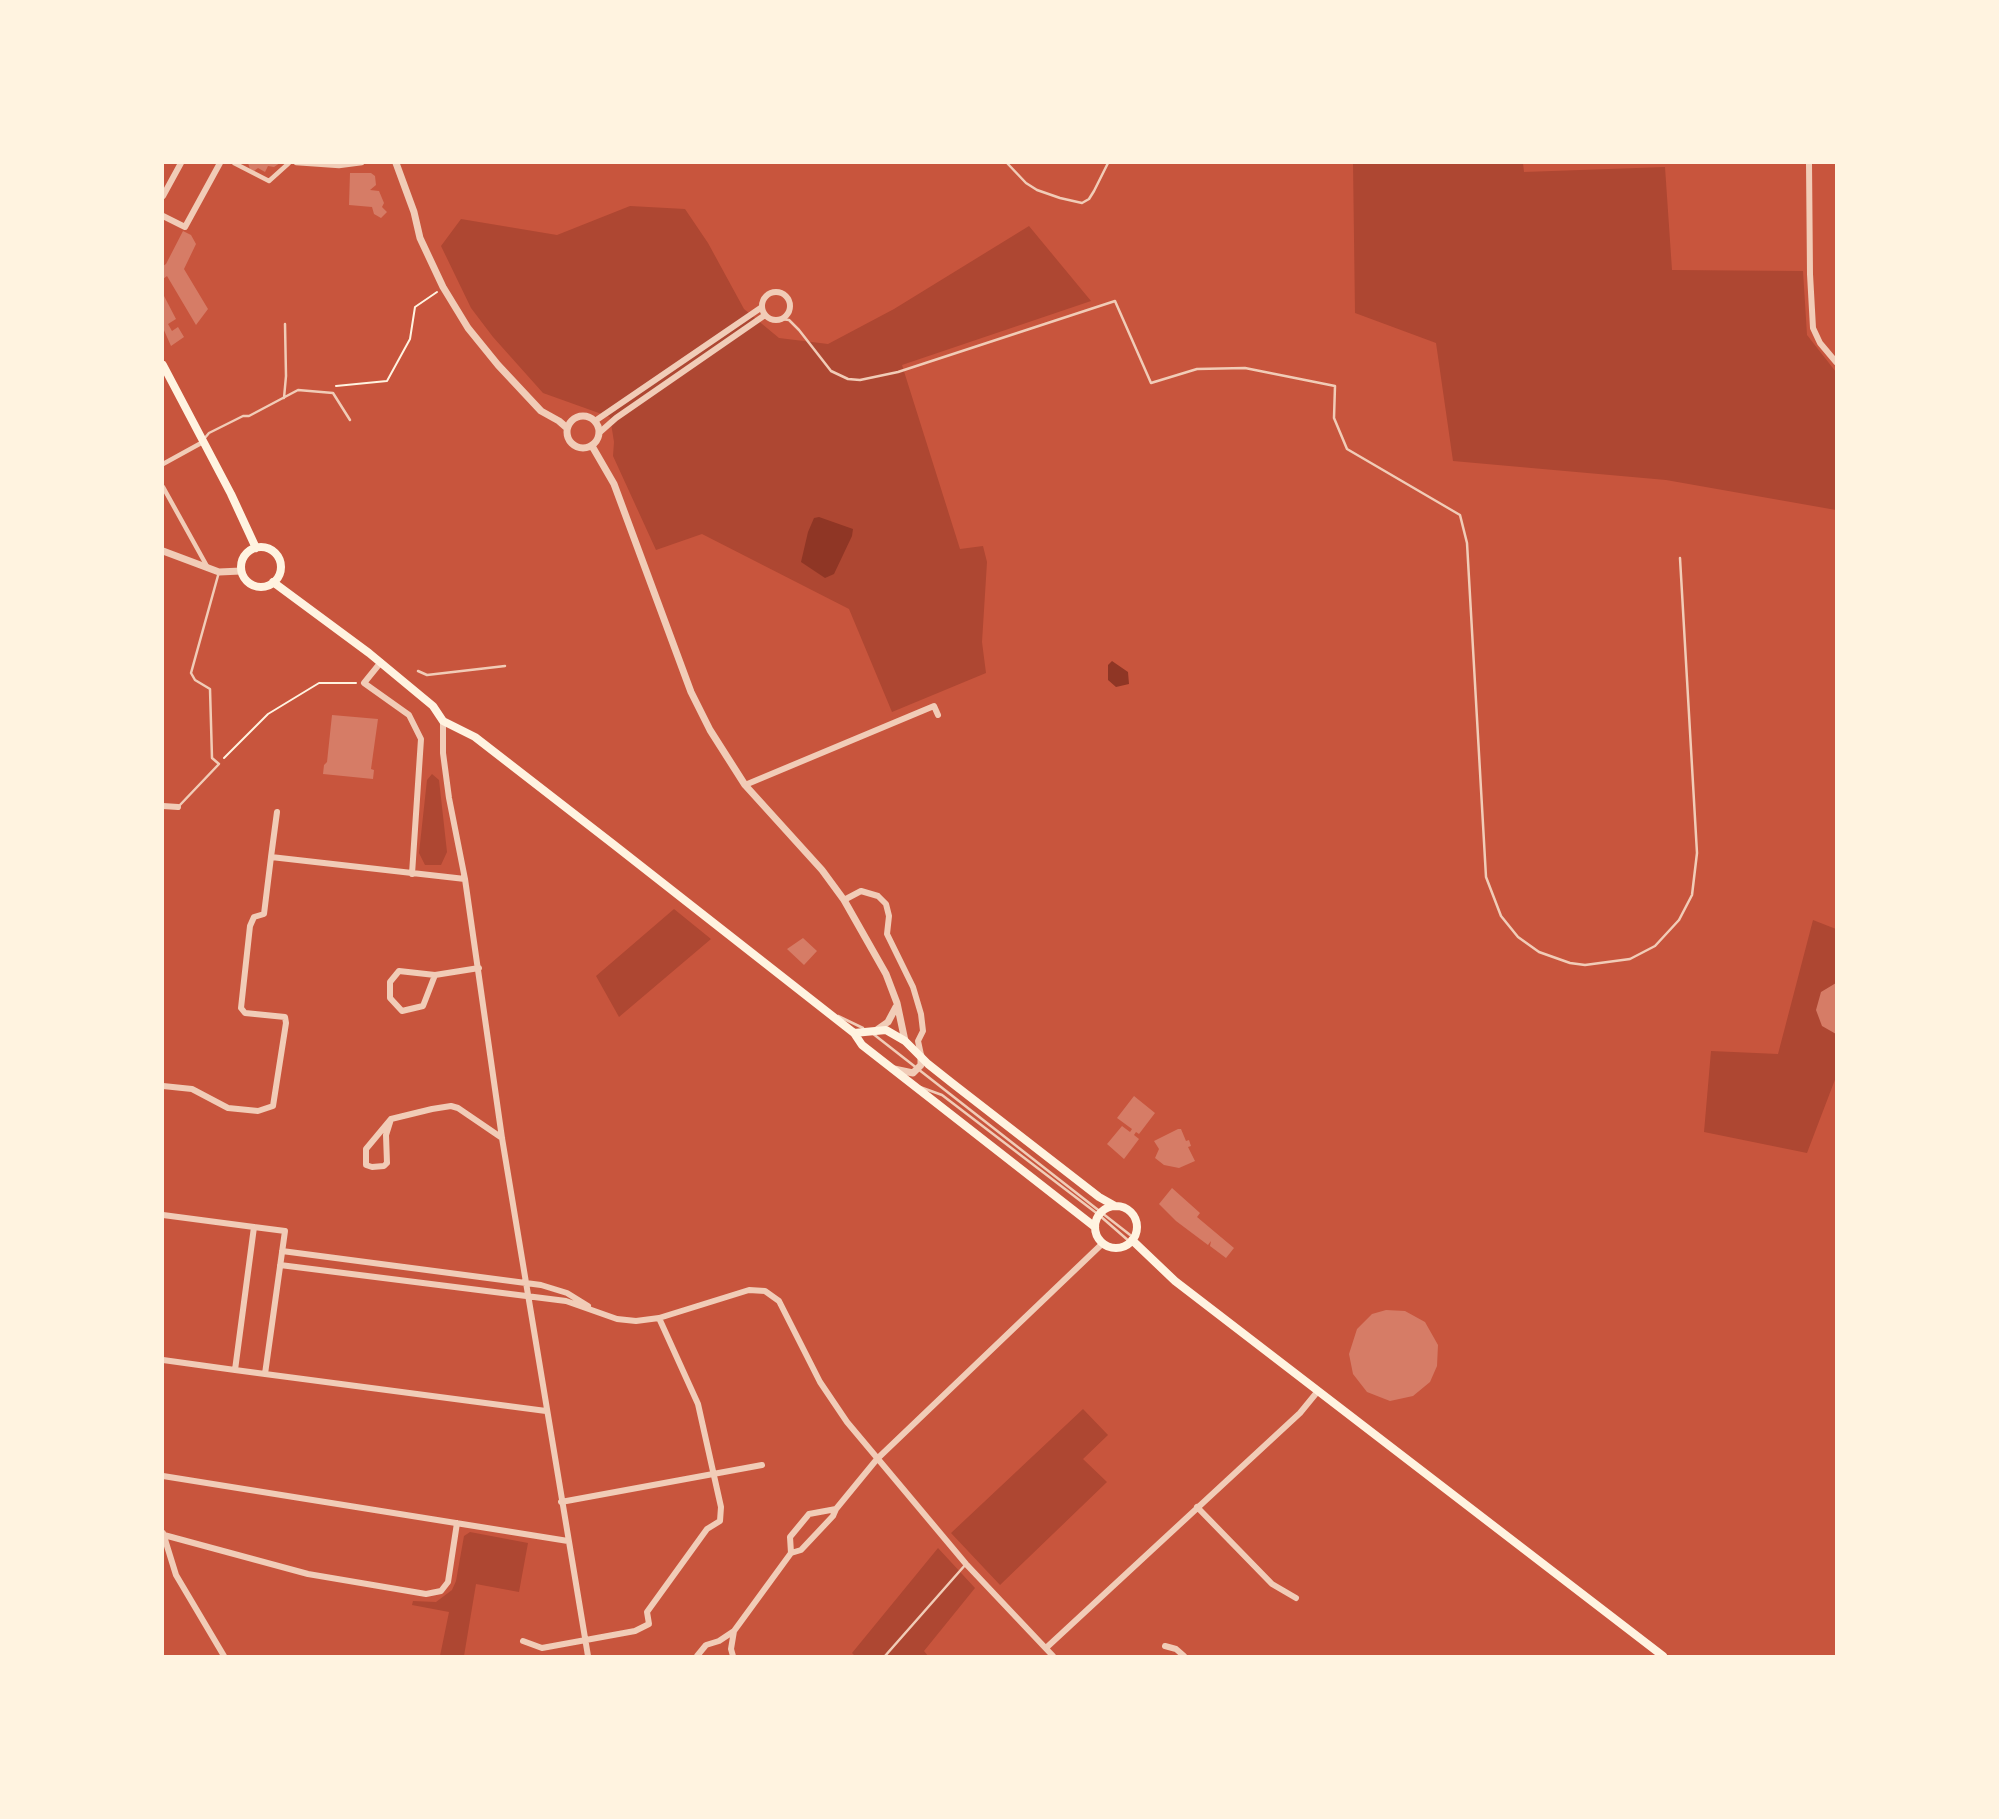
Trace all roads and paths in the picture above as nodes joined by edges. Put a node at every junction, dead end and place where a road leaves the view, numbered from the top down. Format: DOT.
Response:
graph roads {
  1 [pos="181,163"];
  2 [pos="220,163"];
  3 [pos="234,163"];
  4 [pos="289,163"];
  5 [pos="296,163"];
  6 [pos="362,163"];
  7 [pos="396,163"];
  8 [pos="1007,163"];
  9 [pos="1108,163"];
  10 [pos="1810,163"];
  11 [pos="163,195"];
  12 [pos="163,216"];
  13 [pos="443,287"];
  14 [pos="762,307"];
  15 [pos="765,315"];
  16 [pos="782,319"];
  17 [pos="285,324"];
  18 [pos="1836,362"];
  19 [pos="163,365"];
  20 [pos="330,386"];
  21 [pos="284,398"];
  22 [pos="351,421"];
  23 [pos="595,421"];
  24 [pos="567,428"];
  25 [pos="600,433"];
  26 [pos="203,442"];
  27 [pos="592,446"];
  28 [pos="163,464"];
  29 [pos="163,486"];
  30 [pos="256,548"];
  31 [pos="163,551"];
  32 [pos="1680,558"];
  33 [pos="208,569"];
  34 [pos="219,572"];
  35 [pos="241,572"];
  36 [pos="273,582"];
  37 [pos="381,663"];
  38 [pos="505,666"];
  39 [pos="418,671"];
  40 [pos="364,683"];
  41 [pos="938,715"];
  42 [pos="443,721"];
  43 [pos="219,764"];
  44 [pos="745,785"];
  45 [pos="163,806"];
  46 [pos="178,807"];
  47 [pos="277,812"];
  48 [pos="271,857"];
  49 [pos="412,874"];
  50 [pos="465,879"];
  51 [pos="844,900"];
  52 [pos="479,968"];
  53 [pos="435,975"];
  54 [pos="897,1003"];
  55 [pos="823,1009"];
  56 [pos="874,1030"];
  57 [pos="854,1033"];
  58 [pos="905,1041"];
  59 [pos="922,1056"];
  60 [pos="894,1069"];
  61 [pos="919,1069"];
  62 [pos="163,1086"];
  63 [pos="913,1086"];
  64 [pos="391,1119"];
  65 [pos="502,1138"];
  66 [pos="1115,1206"];
  67 [pos="1100,1214"];
  68 [pos="163,1215"];
  69 [pos="254,1227"];
  70 [pos="1095,1227"];
  71 [pos="1131,1240"];
  72 [pos="1103,1243"];
  73 [pos="282,1251"];
  74 [pos="280,1265"];
  75 [pos="527,1283"];
  76 [pos="528,1297"];
  77 [pos="601,1313"];
  78 [pos="659,1318"];
  79 [pos="163,1360"];
  80 [pos="235,1370"];
  81 [pos="265,1374"];
  82 [pos="1318,1391"];
  83 [pos="546,1410"];
  84 [pos="877,1458"];
  85 [pos="762,1465"];
  86 [pos="714,1474"];
  87 [pos="163,1476"];
  88 [pos="561,1502"];
  89 [pos="1197,1507"];
  90 [pos="836,1509"];
  91 [pos="457,1523"];
  92 [pos="163,1533"];
  93 [pos="568,1541"];
  94 [pos="791,1553"];
  95 [pos="966,1564"];
  96 [pos="1296,1598"];
  97 [pos="734,1631"];
  98 [pos="584,1641"];
  99 [pos="523,1642"];
  100 [pos="1165,1646"];
  101 [pos="1046,1648"];
  102 [pos="224,1656"];
  103 [pos="589,1656"];
  104 [pos="697,1656"];
  105 [pos="733,1656"];
  106 [pos="885,1656"];
  107 [pos="1053,1656"];
  108 [pos="1184,1656"];
  109 [pos="1663,1656"];
  1 -- 11 [label="street"];
  2 -- 12 [label="street"];
  3 -- 4 [label="street"];
  5 -- 6 [label="street"];
  7 -- 13 [label="street"];
  8 -- 9 [label="lane"];
  10 -- 18 [label="street"];
  13 -- 20 [label="path"];
  13 -- 24 [label="street"];
  14 -- 15 [label="street"];
  14 -- 16 [label="street"];
  14 -- 23 [label="street"];
  15 -- 16 [label="street"];
  15 -- 25 [label="street"];
  16 -- 32 [label="lane"];
  17 -- 21 [label="lane"];
  19 -- 26 [label="main road"];
  21 -- 22 [label="lane"];
  21 -- 26 [label="lane"];
  23 -- 24 [label="street"];
  23 -- 25 [label="street"];
  24 -- 27 [label="street"];
  25 -- 27 [label="street"];
  26 -- 28 [label="street"];
  26 -- 30 [label="main road"];
  27 -- 44 [label="street"];
  29 -- 33 [label="street"];
  30 -- 35 [label="main road"];
  30 -- 36 [label="main road"];
  31 -- 33 [label="street"];
  33 -- 34 [label="street"];
  34 -- 35 [label="street"];
  34 -- 43 [label="lane"];
  35 -- 36 [label="main road"];
  36 -- 37 [label="main road"];
  37 -- 40 [label="street"];
  37 -- 42 [label="main road"];
  38 -- 39 [label="lane"];
  40 -- 43 [label="path"];
  40 -- 49 [label="street"];
  41 -- 44 [label="street"];
  42 -- 50 [label="street"];
  42 -- 55 [label="main road"];
  43 -- 46 [label="lane"];
  44 -- 51 [label="street"];
  45 -- 46 [label="street"];
  47 -- 48 [label="street"];
  48 -- 49 [label="street"];
  48 -- 62 [label="street"];
  49 -- 50 [label="street"];
  50 -- 52 [label="street"];
  51 -- 54 [label="street"];
  51 -- 59 [label="street"];
  52 -- 53 [label="street"];
  52 -- 65 [label="street"];
  53 -- 53 [label="street"];
  54 -- 56 [label="street"];
  54 -- 58 [label="street"];
  55 -- 56 [label="lane"];
  55 -- 57 [label="main road"];
  56 -- 57 [label="main road"];
  56 -- 58 [label="main road"];
  56 -- 61 [label="lane"];
  57 -- 60 [label="main road"];
  58 -- 59 [label="main road"];
  59 -- 61 [label="street"];
  59 -- 66 [label="main road"];
  60 -- 61 [label="street"];
  60 -- 63 [label="main road"];
  61 -- 67 [label="lane"];
  63 -- 67 [label="lane"];
  63 -- 70 [label="main road"];
  64 -- 64 [label="street"];
  64 -- 65 [label="street"];
  65 -- 75 [label="street"];
  66 -- 67 [label="main road"];
  66 -- 71 [label="main road"];
  67 -- 70 [label="main road"];
  67 -- 71 [label="lane"];
  68 -- 69 [label="street"];
  69 -- 73 [label="street"];
  69 -- 80 [label="street"];
  70 -- 72 [label="main road"];
  71 -- 72 [label="main road"];
  71 -- 82 [label="main road"];
  72 -- 84 [label="street"];
  73 -- 74 [label="street"];
  73 -- 75 [label="street"];
  74 -- 76 [label="street"];
  74 -- 81 [label="street"];
  75 -- 76 [label="street"];
  75 -- 77 [label="street"];
  76 -- 77 [label="street"];
  76 -- 83 [label="street"];
  77 -- 78 [label="street"];
  78 -- 84 [label="street"];
  78 -- 86 [label="street"];
  79 -- 80 [label="street"];
  80 -- 81 [label="street"];
  81 -- 83 [label="street"];
  82 -- 89 [label="street"];
  82 -- 109 [label="main road"];
  83 -- 88 [label="street"];
  84 -- 90 [label="street"];
  84 -- 95 [label="street"];
  85 -- 86 [label="street"];
  86 -- 88 [label="street"];
  86 -- 98 [label="street"];
  87 -- 91 [label="street"];
  88 -- 93 [label="street"];
  89 -- 96 [label="street"];
  89 -- 101 [label="street"];
  90 -- 94 [label="street"];
  90 -- 94 [label="street"];
  91 -- 92 [label="street"];
  91 -- 93 [label="street"];
  92 -- 102 [label="street"];
  93 -- 98 [label="street"];
  94 -- 97 [label="street"];
  95 -- 101 [label="street"];
  95 -- 106 [label="lane"];
  97 -- 104 [label="street"];
  97 -- 105 [label="street"];
  98 -- 99 [label="street"];
  98 -- 103 [label="street"];
  100 -- 108 [label="street"];
  101 -- 107 [label="street"];
}
